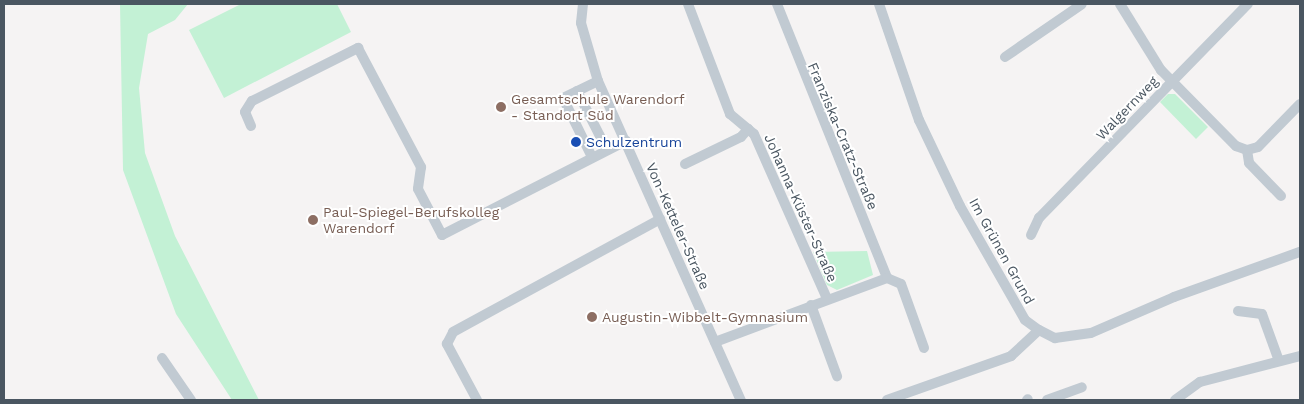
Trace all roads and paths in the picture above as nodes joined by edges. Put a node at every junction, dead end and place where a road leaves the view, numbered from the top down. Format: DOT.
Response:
graph roads {
  1 [pos="582,4"];
  2 [pos="688,4"];
  3 [pos="777,4"];
  4 [pos="879,4"];
  5 [pos="1082,4"];
  6 [pos="1120,4"];
  7 [pos="1248,4"];
  8 [pos="1005,57"];
  9 [pos="598,81"];
  10 [pos="1172,81"];
  11 [pos="577,91"];
  12 [pos="1300,104"];
  13 [pos="251,126"];
  14 [pos="748,129"];
  15 [pos="626,141"];
  16 [pos="608,150"];
  17 [pos="1246,150"];
  18 [pos="592,157"];
  19 [pos="685,164"];
  20 [pos="1282,196"];
  21 [pos="660,219"];
  22 [pos="1031,236"];
  23 [pos="1300,252"];
  24 [pos="887,278"];
  25 [pos="827,299"];
  26 [pos="812,306"];
  27 [pos="1238,311"];
  28 [pos="1040,330"];
  29 [pos="715,342"];
  30 [pos="924,348"];
  31 [pos="1300,356"];
  32 [pos="162,358"];
  33 [pos="1280,361"];
  34 [pos="837,376"];
  35 [pos="1082,387"];
  36 [pos="191,400"];
  37 [pos="477,400"];
  38 [pos="740,400"];
  39 [pos="887,400"];
  40 [pos="1047,400"];
  41 [pos="1175,400"];
  1 -- 9 [label="street, Von-Ketteler-Straße"];
  2 -- 14 [label="street, Johanna-Küster-Straße"];
  3 -- 24 [label="street, Franziska-Cratz-Straße"];
  4 -- 28 [label="street, Im Grünen Grund"];
  5 -- 8 [label="street"];
  6 -- 10 [label="street"];
  7 -- 10 [label="street, Walgernweg"];
  9 -- 11 [label="street"];
  9 -- 15 [label="street, Von-Ketteler-Straße"];
  10 -- 17 [label="street"];
  10 -- 22 [label="street, Walgernweg"];
  11 -- 16 [label="street"];
  11 -- 18 [label="street"];
  12 -- 17 [label="street"];
  13 -- 18 [label="street"];
  14 -- 19 [label="street, Johanna-Küster-Straße"];
  14 -- 25 [label="street, Johanna-Küster-Straße"];
  15 -- 16 [label="street"];
  15 -- 21 [label="street, Von-Ketteler-Straße"];
  16 -- 18 [label="street"];
  17 -- 20 [label="street"];
  21 -- 29 [label="street, Von-Ketteler-Straße"];
  21 -- 37 [label="street"];
  23 -- 28 [label="street, Im Grünen Grund"];
  24 -- 25 [label="street"];
  24 -- 30 [label="street"];
  25 -- 26 [label="street"];
  26 -- 29 [label="street"];
  26 -- 34 [label="street"];
  27 -- 33 [label="street"];
  28 -- 39 [label="street"];
  29 -- 38 [label="street, Von-Ketteler-Straße"];
  31 -- 33 [label="street"];
  32 -- 36 [label="street"];
  33 -- 41 [label="street"];
  35 -- 40 [label="street"];
}
